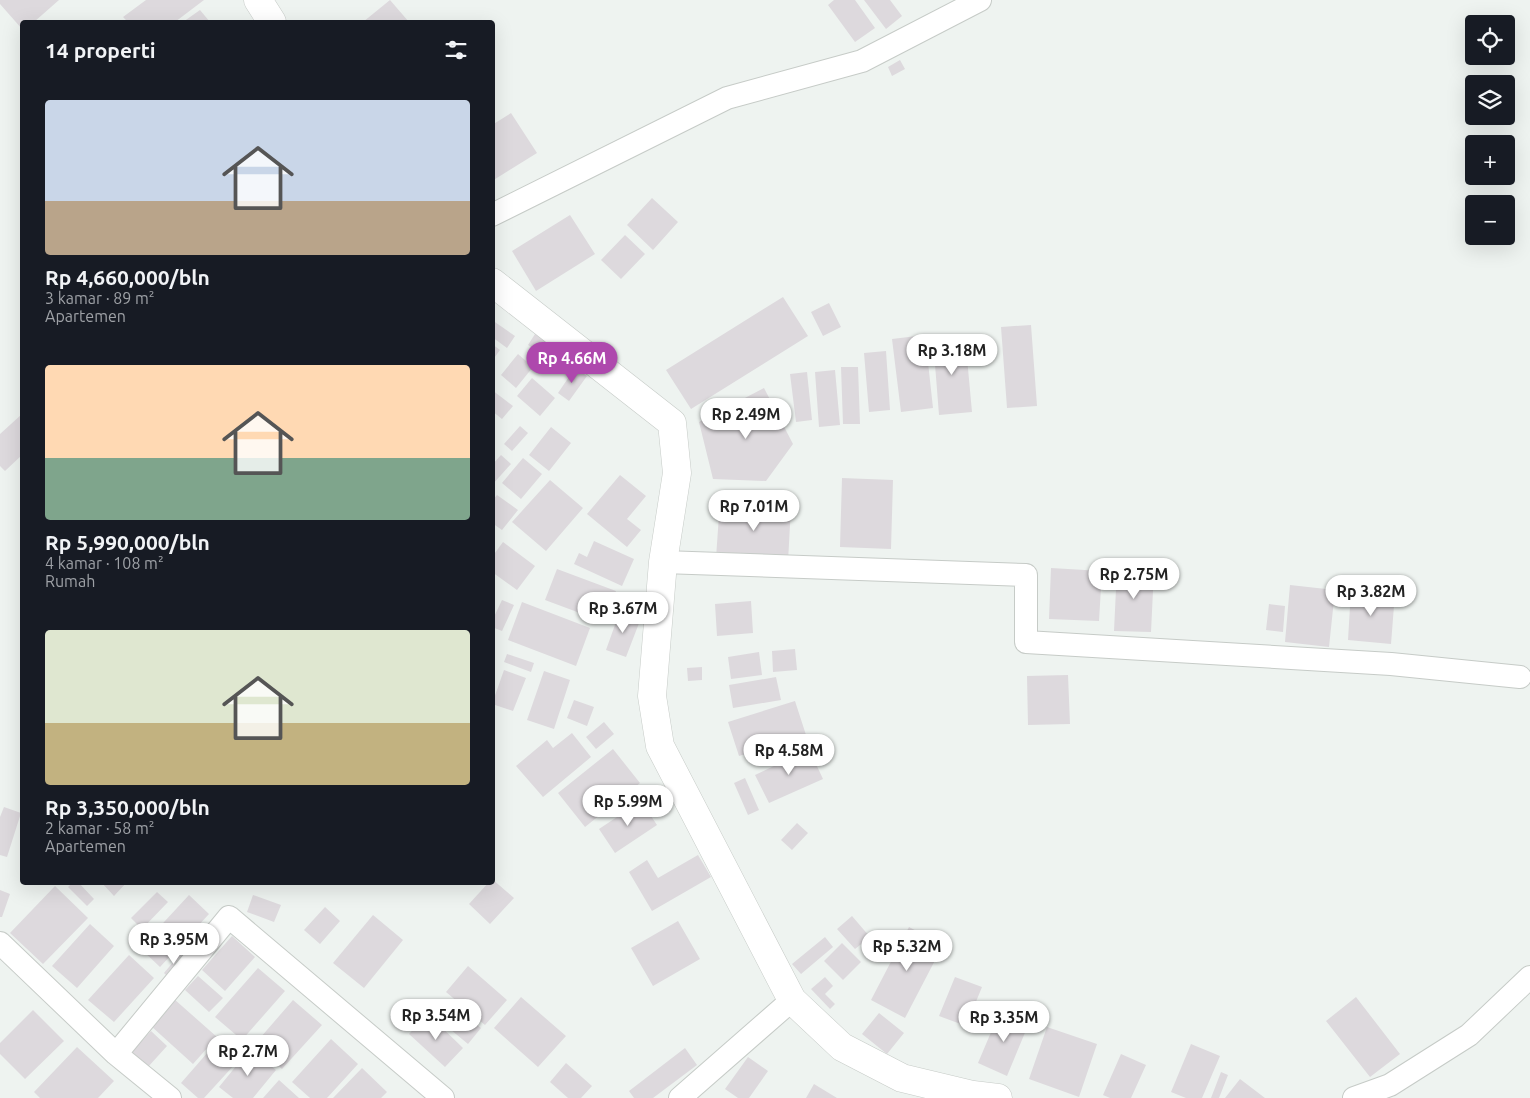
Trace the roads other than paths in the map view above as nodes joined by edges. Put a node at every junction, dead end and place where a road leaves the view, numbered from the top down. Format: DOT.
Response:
graph roads {
  1 [pos="258,0"];
  2 [pos="980,0"];
  3 [pos="271,20"];
  4 [pos="495,214"];
  5 [pos="495,284"];
  6 [pos="663,562"];
  7 [pos="1520,677"];
  8 [pos="0,943"];
  9 [pos="1530,977"];
  10 [pos="792,1000"];
  11 [pos="116,1054"];
  12 [pos="981,1097"];
  13 [pos="170,1098"];
  14 [pos="443,1098"];
  15 [pos="680,1098"];
  16 [pos="1354,1098"];
  1 -- 3 [label="street"];
  2 -- 4 [label="street"];
  5 -- 6 [label="street"];
  6 -- 7 [label="street"];
  6 -- 10 [label="street"];
  8 -- 11 [label="street"];
  9 -- 16 [label="street"];
  10 -- 12 [label="street"];
  10 -- 15 [label="street"];
  11 -- 13 [label="street"];
  11 -- 14 [label="street"];
}
